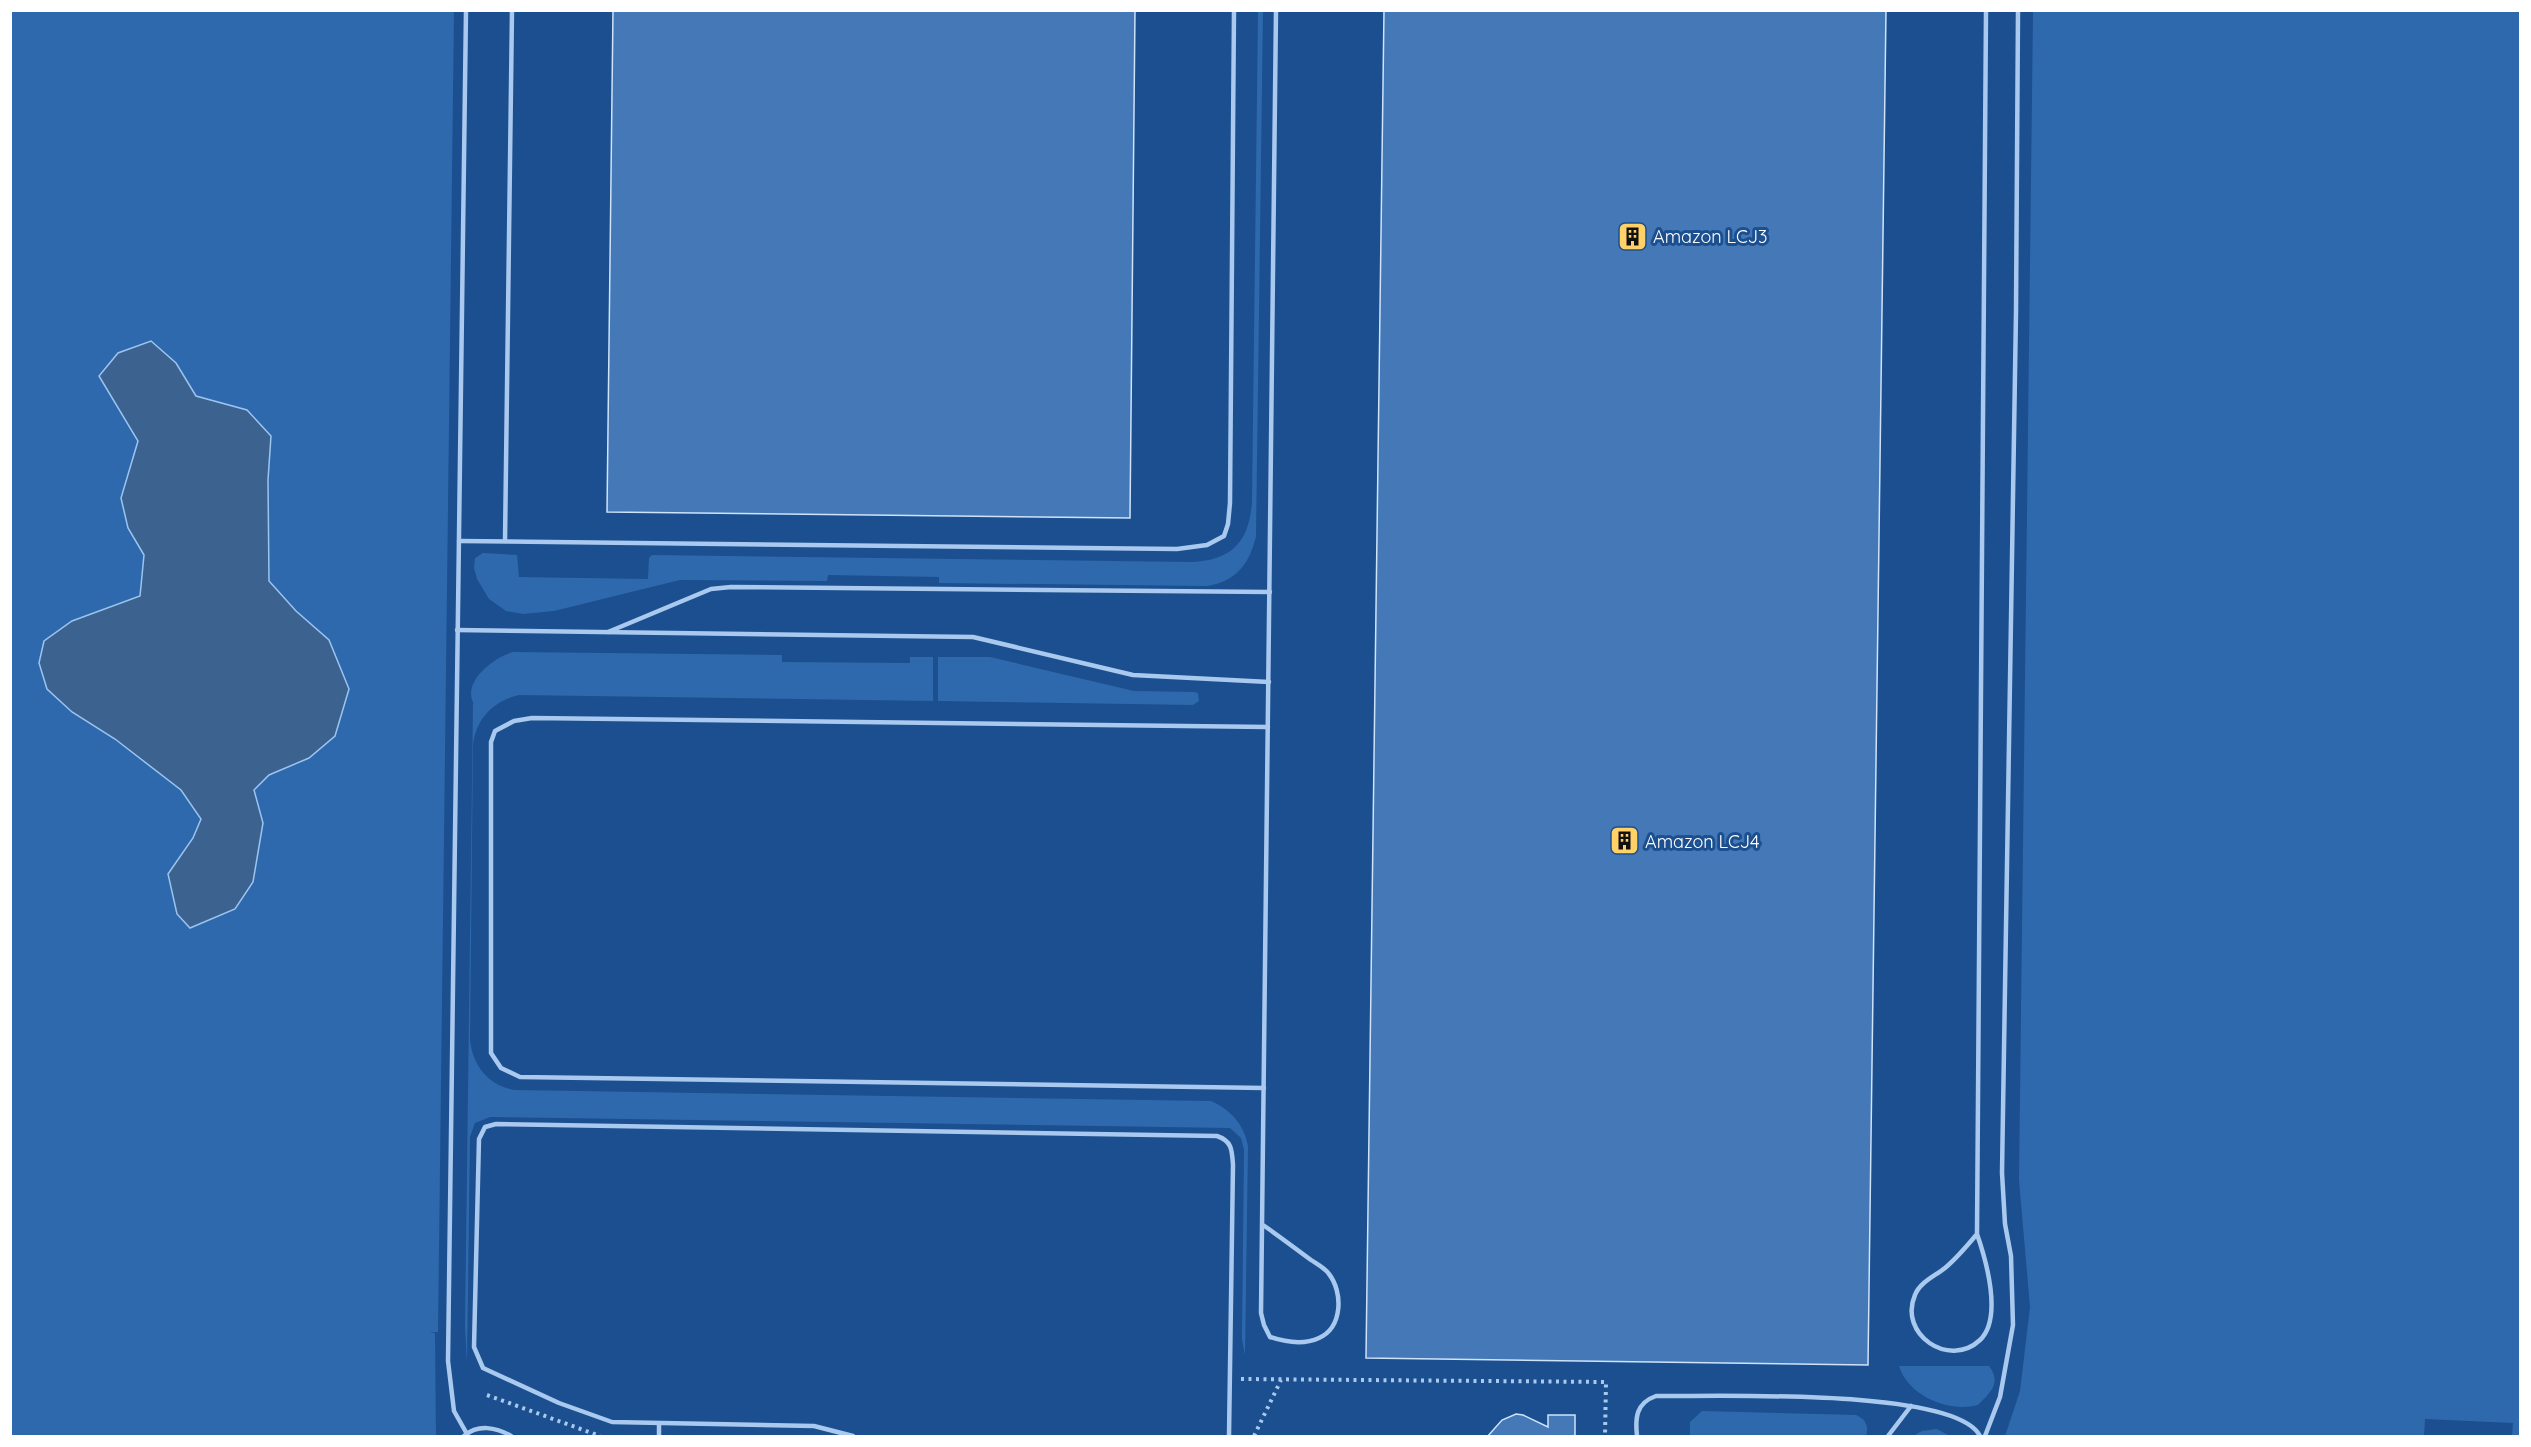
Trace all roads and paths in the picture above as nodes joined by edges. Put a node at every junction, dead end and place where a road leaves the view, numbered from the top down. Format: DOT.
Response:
graph roads {
  1 [pos="466,10"];
  2 [pos="512,10"];
  3 [pos="1234,10"];
  4 [pos="1276,10"];
  5 [pos="1986,10"];
  6 [pos="2018,10"];
  7 [pos="459,541"];
  8 [pos="505,541"];
  9 [pos="1270,592"];
  10 [pos="458,630"];
  11 [pos="606,633"];
  12 [pos="1269,682"];
  13 [pos="1268,727"];
  14 [pos="1264,1088"];
  15 [pos="1263,1225"];
  16 [pos="1977,1234"];
  17 [pos="1229,1379"];
  18 [pos="1281,1380"];
  19 [pos="487,1395"];
  20 [pos="1911,1406"];
  21 [pos="658,1425"];
  22 [pos="465,1435"];
  23 [pos="852,1436"];
  24 [pos="511,1437"];
  25 [pos="600,1437"];
  26 [pos="659,1437"];
  27 [pos="1229,1437"];
  28 [pos="1254,1437"];
  29 [pos="1605,1437"];
  30 [pos="1637,1437"];
  31 [pos="1888,1437"];
  32 [pos="1980,1437"];
  33 [pos="1985,1437"];
  1 -- 7 [label="lane"];
  2 -- 8 [label="lane"];
  3 -- 8 [label="lane"];
  4 -- 9 [label="lane"];
  5 -- 16 [label="lane"];
  6 -- 33 [label="lane"];
  7 -- 8 [label="lane"];
  7 -- 10 [label="lane"];
  9 -- 11 [label="lane"];
  9 -- 12 [label="lane"];
  10 -- 11 [label="lane"];
  10 -- 22 [label="lane"];
  11 -- 12 [label="lane"];
  12 -- 13 [label="lane"];
  13 -- 14 [label="lane"];
  13 -- 14 [label="lane"];
  14 -- 15 [label="lane"];
  15 -- 15 [label="lane"];
  16 -- 16 [label="lane"];
  17 -- 18 [label="path"];
  17 -- 21 [label="lane"];
  17 -- 27 [label="lane"];
  18 -- 28 [label="path"];
  18 -- 29 [label="path"];
  19 -- 25 [label="path"];
  20 -- 30 [label="lane"];
  20 -- 31 [label="lane"];
  20 -- 32 [label="lane"];
  21 -- 23 [label="lane"];
  21 -- 26 [label="lane"];
  22 -- 24 [label="lane"];
}
